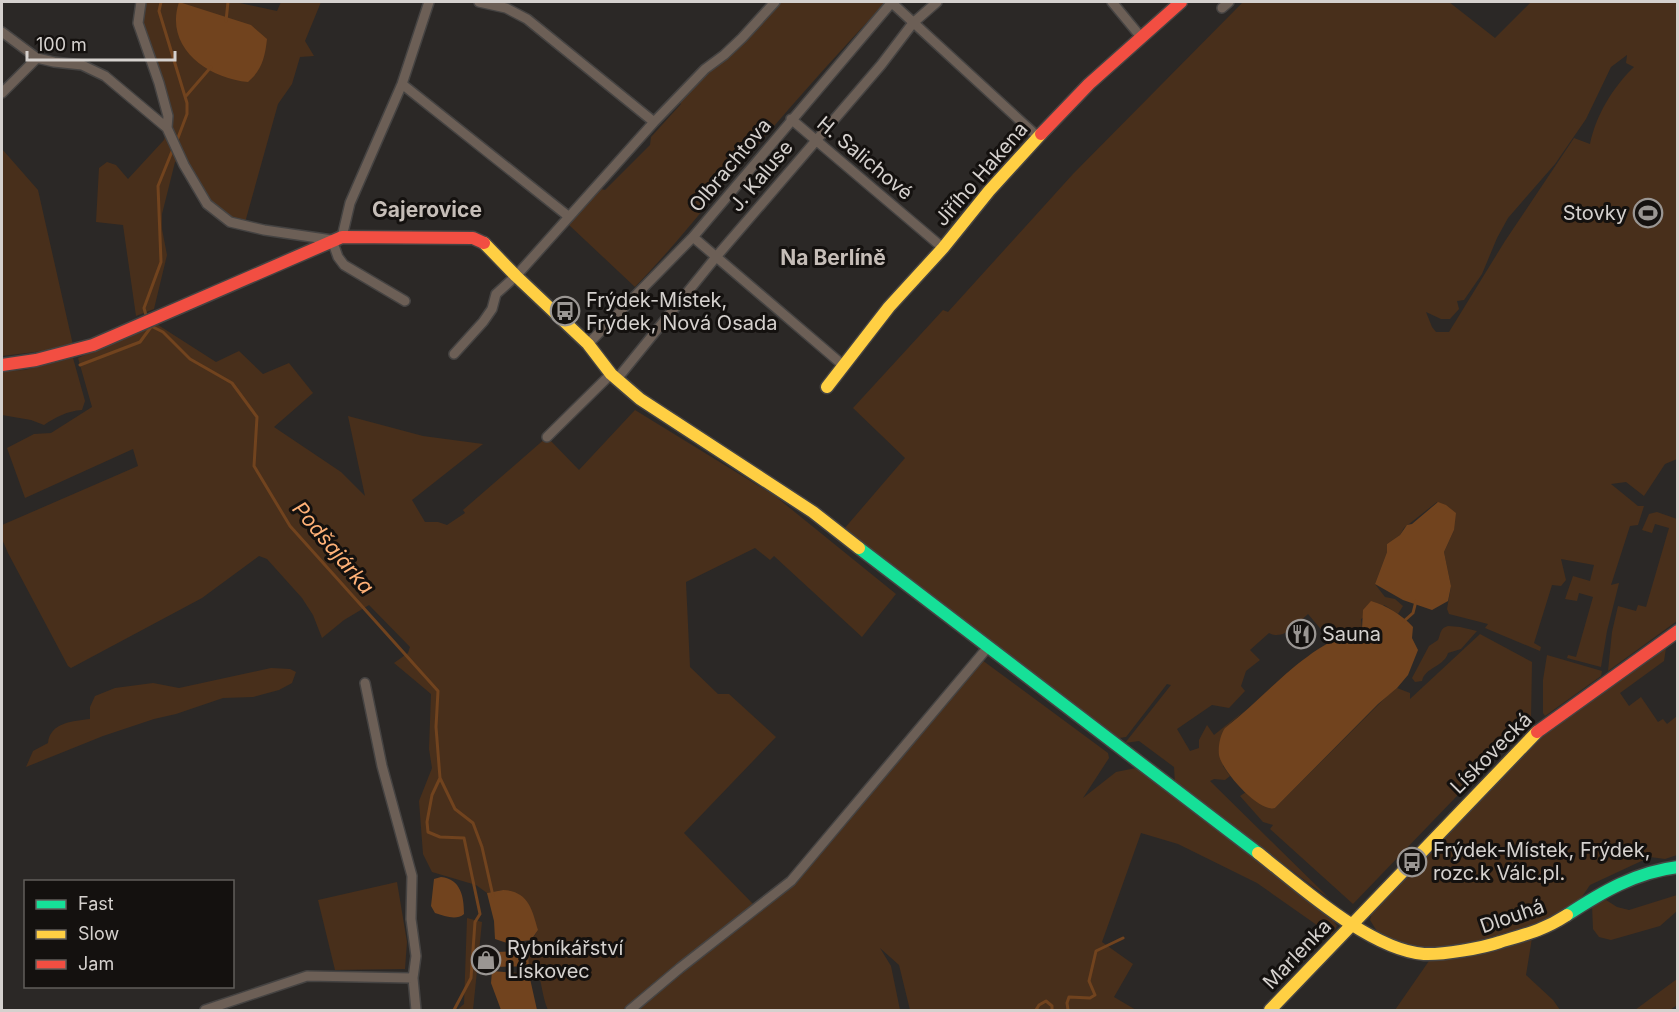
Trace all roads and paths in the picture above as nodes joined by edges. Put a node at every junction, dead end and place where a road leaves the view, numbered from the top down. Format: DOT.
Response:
graph roads {
  1 [pos="141,2"];
  2 [pos="429,2"];
  3 [pos="479,2"];
  4 [pos="775,2"];
  5 [pos="891,2"];
  6 [pos="937,2"];
  7 [pos="1112,2"];
  8 [pos="1181,2"];
  9 [pos="913,23"];
  10 [pos="2,32"];
  11 [pos="1141,37"];
  12 [pos="37,58"];
  13 [pos="402,84"];
  14 [pos="2,93"];
  15 [pos="791,119"];
  16 [pos="654,122"];
  17 [pos="167,128"];
  18 [pos="1038,137"];
  19 [pos="816,140"];
  20 [pos="568,216"];
  21 [pos="693,237"];
  22 [pos="337,239"];
  23 [pos="943,248"];
  24 [pos="716,257"];
  25 [pos="516,276"];
  26 [pos="405,301"];
  27 [pos="588,344"];
  28 [pos="454,354"];
  29 [pos="2,365"];
  30 [pos="844,366"];
  31 [pos="614,376"];
  32 [pos="827,387"];
  33 [pos="547,437"];
  34 [pos="1677,631"];
  35 [pos="988,647"];
  36 [pos="365,683"];
  37 [pos="1677,867"];
  38 [pos="1352,925"];
  39 [pos="412,978"];
  40 [pos="205,1011"];
  41 [pos="417,1011"];
  42 [pos="630,1011"];
  43 [pos="1270,1011"];
  1 -- 17 [label="street"];
  2 -- 13 [label="street"];
  3 -- 16 [label="street"];
  4 -- 16 [label="street"];
  5 -- 9 [label="street"];
  5 -- 15 [label="street, Olbrachtova"];
  6 -- 9 [label="street, J. Kaluse"];
  7 -- 11 [label="street"];
  8 -- 11 [label="street, Jiřího Hakena"];
  9 -- 18 [label="street"];
  9 -- 19 [label="street, J. Kaluse"];
  10 -- 12 [label="street"];
  11 -- 18 [label="street, Jiřího Hakena"];
  12 -- 14 [label="street"];
  12 -- 17 [label="street"];
  13 -- 20 [label="street"];
  13 -- 22 [label="street"];
  15 -- 19 [label="street, H. Salichové"];
  15 -- 21 [label="street, Olbrachtova"];
  16 -- 20 [label="street"];
  17 -- 22 [label="street"];
  18 -- 23 [label="street, Jiřího Hakena"];
  19 -- 23 [label="street, H. Salichové"];
  19 -- 24 [label="street, J. Kaluse"];
  20 -- 25 [label="street"];
  21 -- 24 [label="street"];
  21 -- 27 [label="street, Olbrachtova"];
  22 -- 25 [label="street, Dlouhá"];
  22 -- 26 [label="street"];
  22 -- 29 [label="street"];
  23 -- 30 [label="street, Jiřího Hakena"];
  24 -- 30 [label="street"];
  24 -- 31 [label="street, J. Kaluse"];
  25 -- 27 [label="street, Dlouhá"];
  25 -- 28 [label="street"];
  27 -- 31 [label="street, Dlouhá"];
  30 -- 32 [label="street, Jiřího Hakena"];
  31 -- 33 [label="street, J. Kaluse"];
  31 -- 35 [label="street, Dlouhá"];
  34 -- 38 [label="street, Lískovecká"];
  35 -- 38 [label="street, Dlouhá"];
  35 -- 42 [label="street"];
  36 -- 39 [label="street"];
  37 -- 38 [label="street, Dlouhá"];
  38 -- 43 [label="street, Marlenka"];
  39 -- 40 [label="street"];
  39 -- 41 [label="street"];
}
